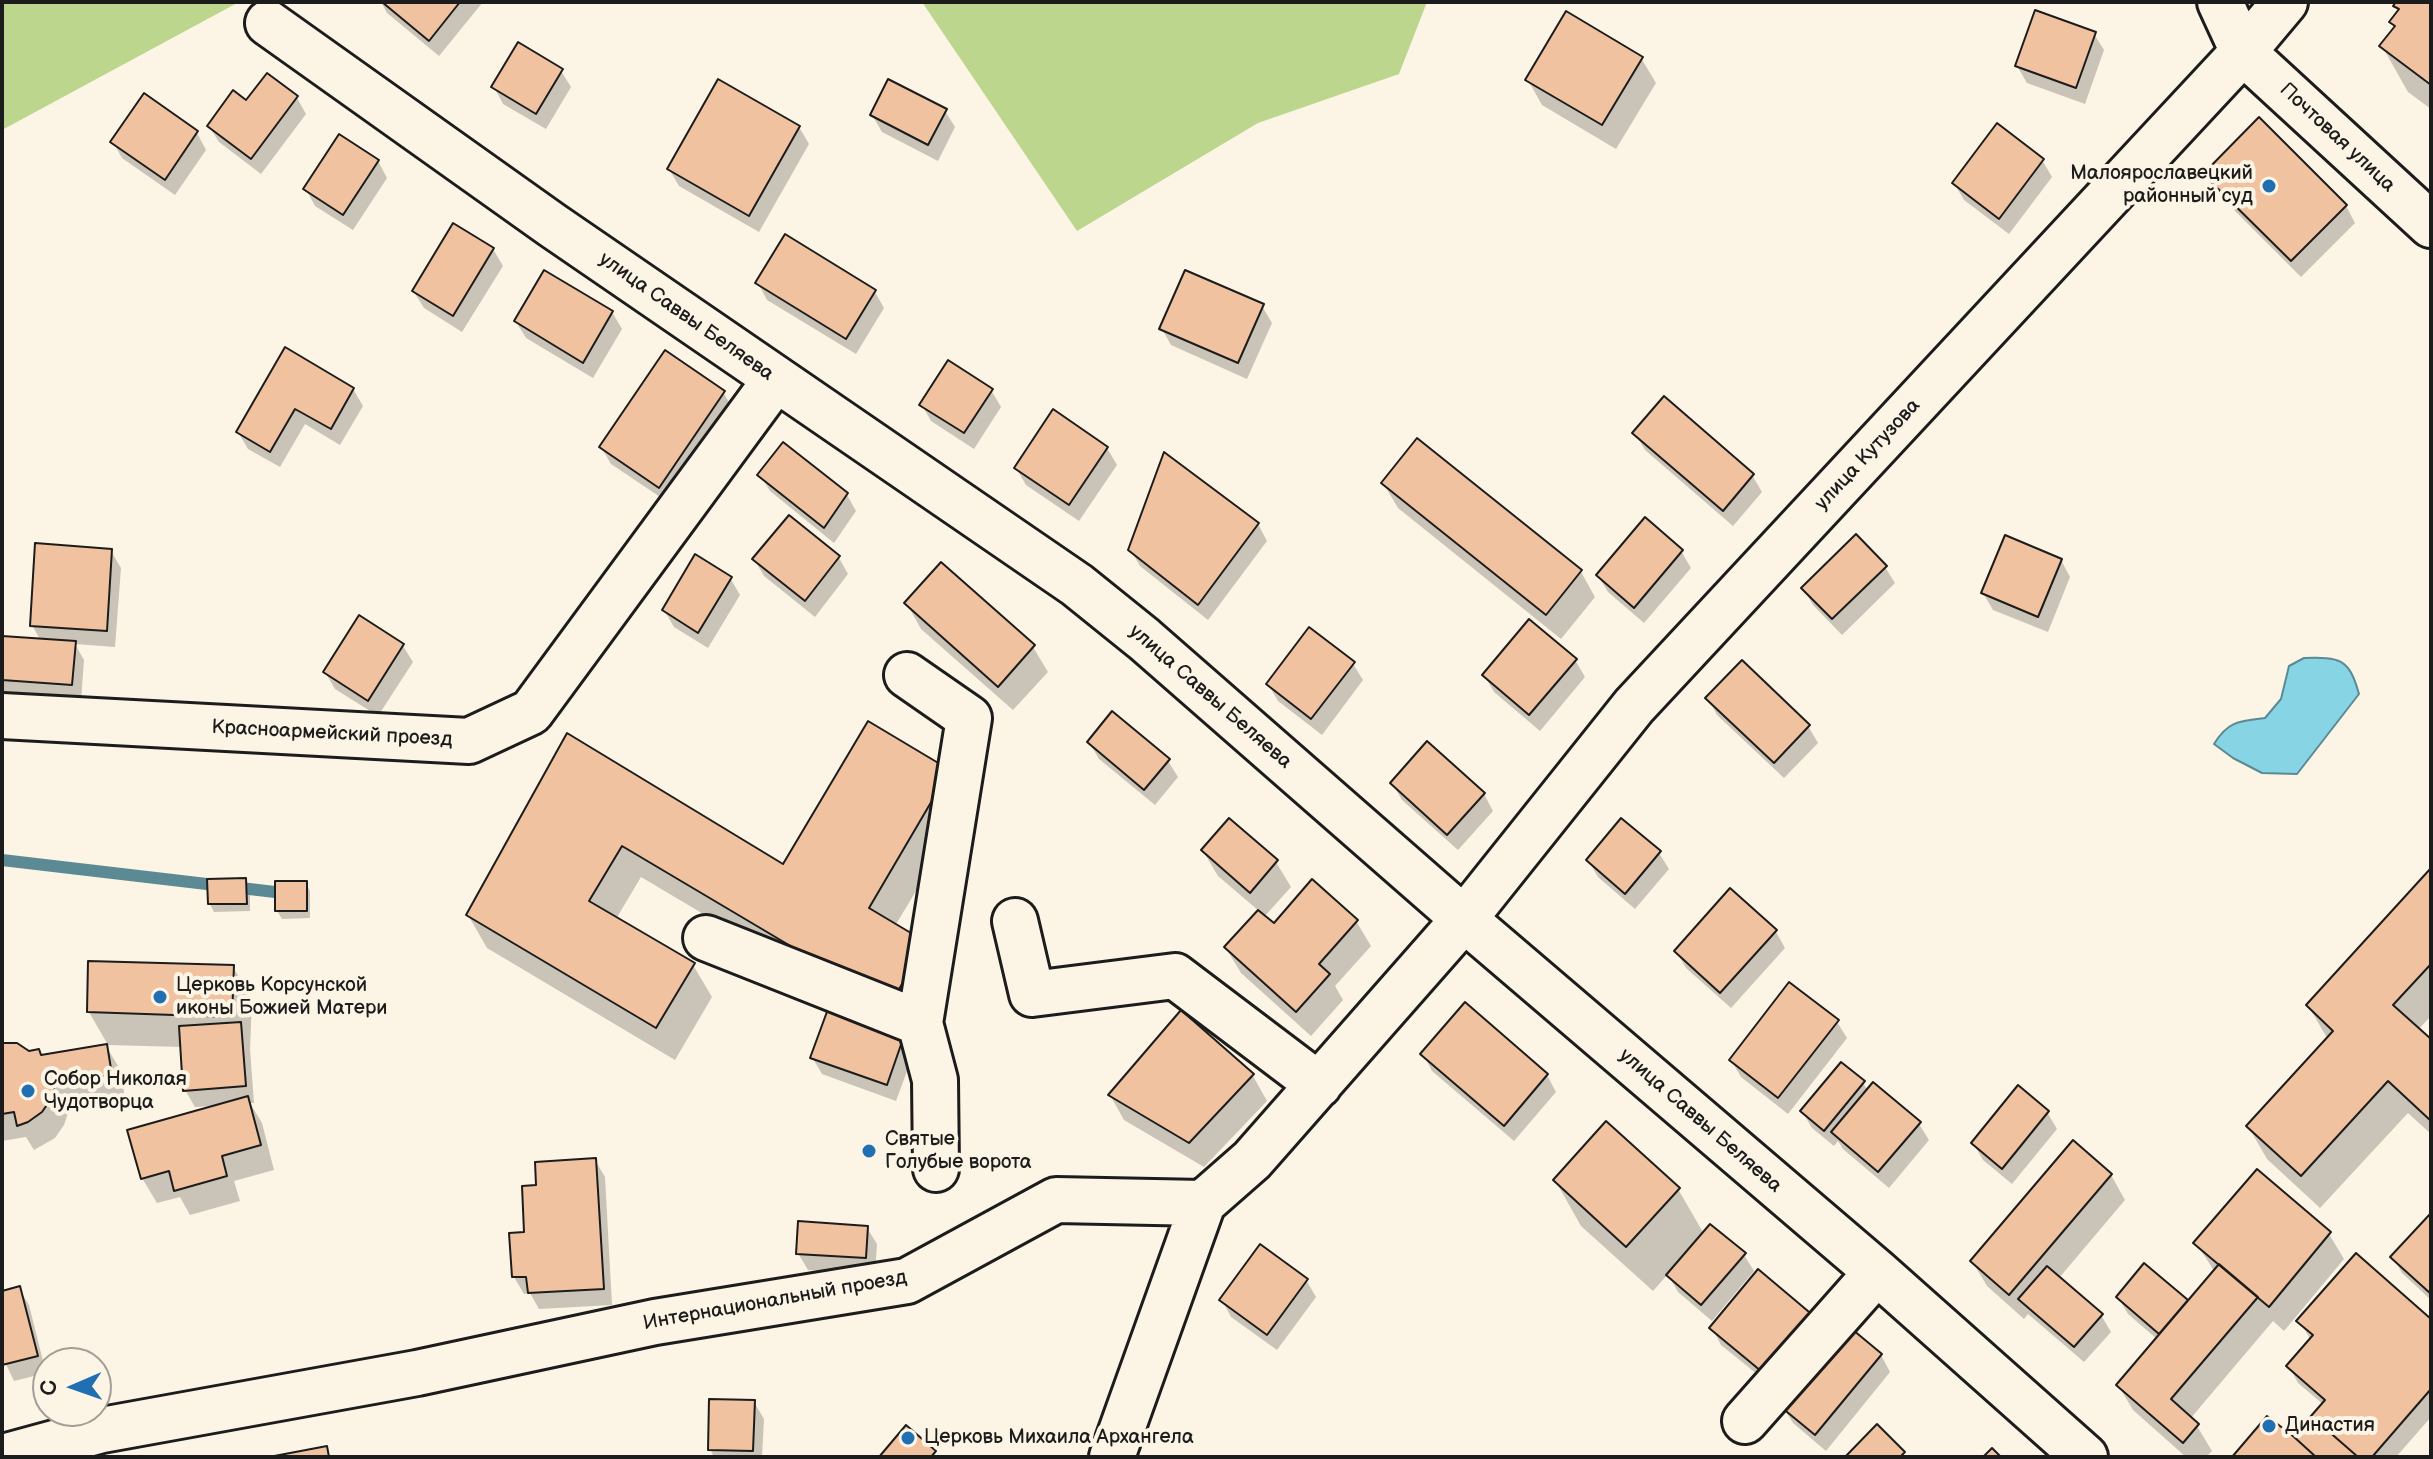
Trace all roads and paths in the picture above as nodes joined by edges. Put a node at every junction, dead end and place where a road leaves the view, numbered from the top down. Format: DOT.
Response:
graph roads {
  1 [pos="2220,2"];
  2 [pos="2285,2"];
  3 [pos="268,23"];
  4 [pos="2243,52"];
  5 [pos="2431,225"];
  6 [pos="776,379"];
  7 [pos="907,675"];
  8 [pos="2,716"];
  9 [pos="1464,919"];
  10 [pos="1015,921"];
  11 [pos="706,938"];
  12 [pos="920,1023"];
  13 [pos="1319,1085"];
  14 [pos="936,1169"];
  15 [pos="1203,1203"];
  16 [pos="1877,1272"];
  17 [pos="1745,1421"];
  18 [pos="3,1457"];
  19 [pos="1112,1457"];
  20 [pos="2085,1457"];
  1 -- 4 [label="street"];
  2 -- 4 [label="street, улица Кутузова"];
  3 -- 6 [label="street, улица Саввы Беляева"];
  4 -- 5 [label="street, Почтовая улица"];
  4 -- 9 [label="street, улица Кутузова"];
  6 -- 8 [label="street, Красноармейский проезд"];
  6 -- 9 [label="street, улица Саввы Беляева"];
  7 -- 12 [label="street"];
  9 -- 13 [label="street"];
  9 -- 16 [label="street, улица Саввы Беляева"];
  10 -- 13 [label="street"];
  11 -- 12 [label="street"];
  12 -- 14 [label="street"];
  13 -- 15 [label="street"];
  15 -- 18 [label="street, Интернациональный проезд"];
  15 -- 19 [label="street"];
  16 -- 17 [label="street"];
  16 -- 20 [label="street, улица Саввы Беляева"];
}
